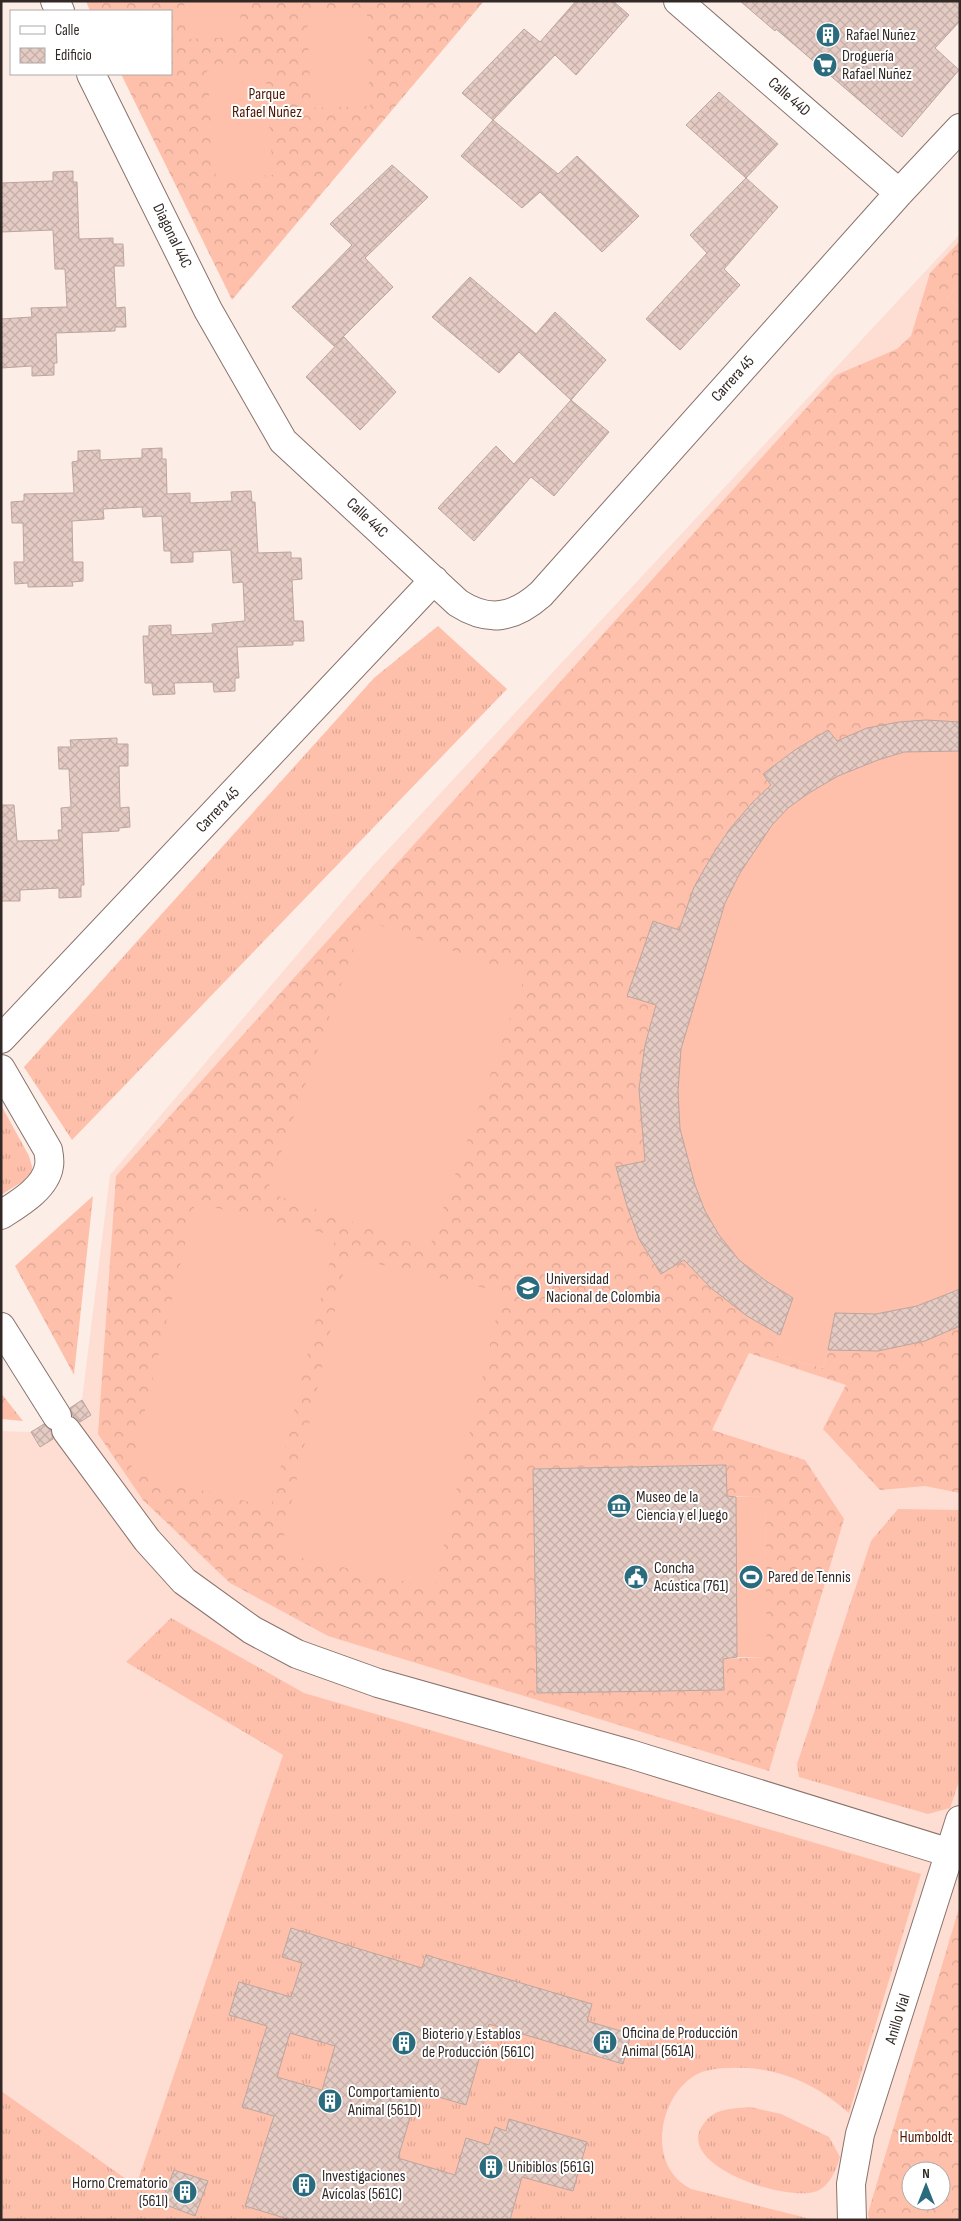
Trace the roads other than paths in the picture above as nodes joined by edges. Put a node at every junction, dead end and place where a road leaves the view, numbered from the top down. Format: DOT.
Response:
graph roads {
  1 [pos="678,1"];
  2 [pos="91,75"];
  3 [pos="960,128"];
  4 [pos="899,193"];
  5 [pos="256,396"];
  6 [pos="434,580"];
  7 [pos="497,616"];
  8 [pos="1,1039"];
  9 [pos="1,1069"];
  10 [pos="1,1215"];
  11 [pos="1,1327"];
  12 [pos="960,1820"];
  13 [pos="955,1855"];
  14 [pos="852,2220"];
  1 -- 4 [label="street, Calle 44D"];
  2 -- 5 [label="street, Diagonal 44C"];
  3 -- 4 [label="street, Carrera 45"];
  4 -- 7 [label="street, Carrera 45"];
  5 -- 6 [label="street, Calle 44C"];
  6 -- 7 [label="street, Calle 44C"];
  6 -- 8 [label="street, Carrera 45"];
  9 -- 10 [label="street"];
  11 -- 13 [label="street"];
  12 -- 13 [label="street, Anillo Vial"];
  13 -- 14 [label="street, Anillo Vial"];
}
